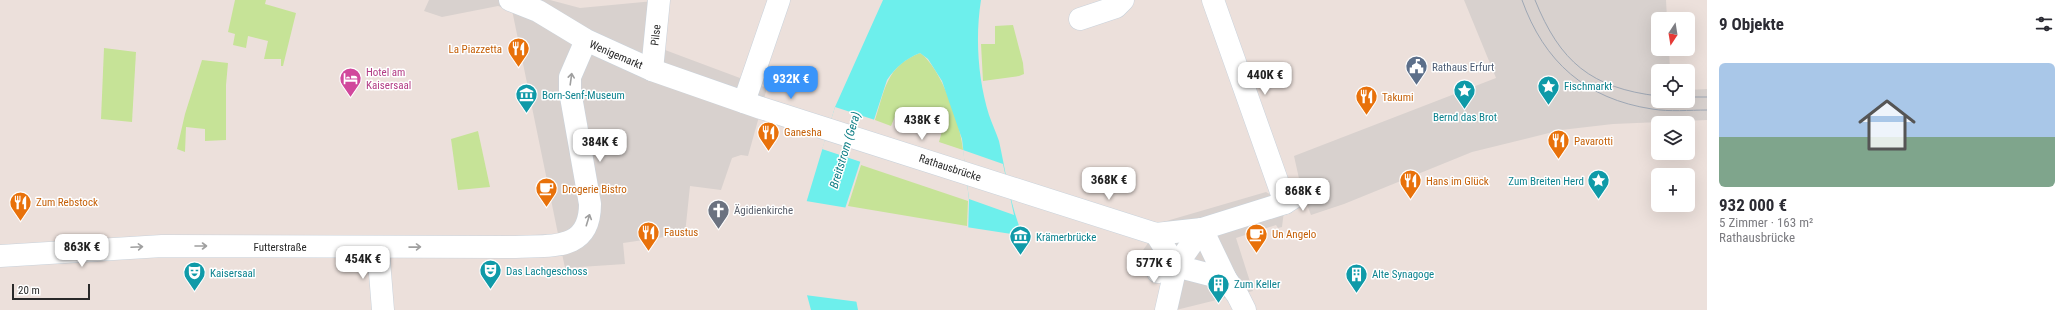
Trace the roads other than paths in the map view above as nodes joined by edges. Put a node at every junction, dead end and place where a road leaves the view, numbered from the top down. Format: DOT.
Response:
graph roads {
  1 [pos="510,0"];
  2 [pos="659,0"];
  3 [pos="779,0"];
  4 [pos="1213,0"];
  5 [pos="1119,7"];
  6 [pos="1080,19"];
  7 [pos="586,40"];
  8 [pos="652,70"];
  9 [pos="744,102"];
  10 [pos="1202,229"];
  11 [pos="1156,234"];
  12 [pos="561,244"];
  13 [pos="378,248"];
  14 [pos="0,256"];
  15 [pos="1167,269"];
  16 [pos="1236,295"];
  17 [pos="383,310"];
  18 [pos="1166,310"];
  1 -- 7 [label="street"];
  2 -- 8 [label="street, Pilse"];
  3 -- 9 [label="street"];
  4 -- 10 [label="street"];
  5 -- 6 [label="street"];
  7 -- 8 [label="street, Wenigemarkt"];
  12 -- 7 [label="street, Wenigemarkt, one-way"];
  8 -- 9 [label="street, Wenigemarkt"];
  9 -- 11 [label="street, Rathausbrücke"];
  10 -- 11 [label="street"];
  10 -- 15 [label="street"];
  10 -- 16 [label="street"];
  11 -- 15 [label="street"];
  13 -- 12 [label="street, Futterstraße, one-way"];
  14 -- 13 [label="street, Futterstraße, one-way"];
  13 -- 17 [label="street"];
  15 -- 16 [label="street"];
  15 -- 18 [label="street"];
}
